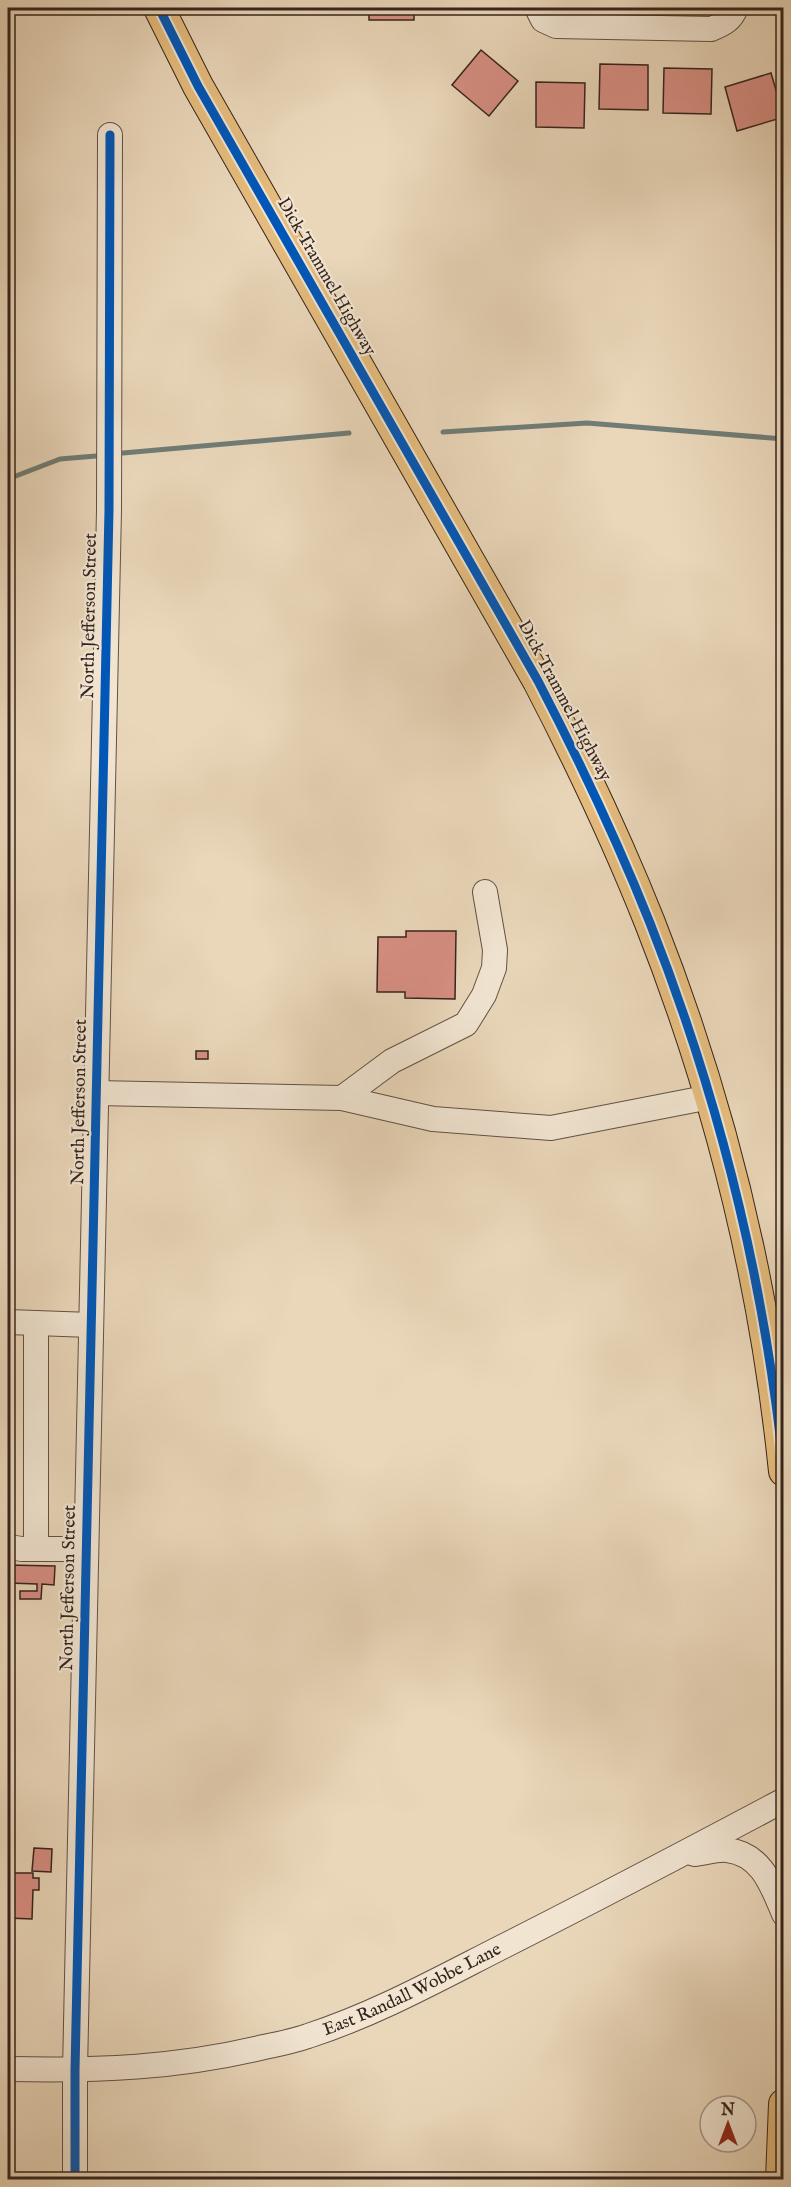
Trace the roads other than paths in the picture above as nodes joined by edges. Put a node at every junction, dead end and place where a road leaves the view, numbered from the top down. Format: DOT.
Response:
graph roads {
  1 [pos="159,8"];
  2 [pos="537,8"];
  3 [pos="736,8"];
  4 [pos="110,135"];
  5 [pos="485,892"];
  6 [pos="96,1092"];
  7 [pos="710,1097"];
  8 [pos="342,1098"];
  9 [pos="8,1322"];
  10 [pos="36,1323"];
  11 [pos="91,1325"];
  12 [pos="783,1471"];
  13 [pos="8,1547"];
  14 [pos="36,1549"];
  15 [pos="86,1549"];
  16 [pos="783,1800"];
  17 [pos="680,1856"];
  18 [pos="783,1914"];
  19 [pos="8,2069"];
  20 [pos="75,2070"];
  21 [pos="783,2104"];
  22 [pos="75,2180"];
  23 [pos="781,2180"];
  1 -- 7 [label="main road, Dick Trammel Highway"];
  2 -- 3 [label="street"];
  4 -- 6 [label="street, North Jefferson Street"];
  5 -- 8 [label="street"];
  6 -- 8 [label="street"];
  6 -- 11 [label="street, North Jefferson Street"];
  7 -- 8 [label="street"];
  7 -- 12 [label="main road, Dick Trammel Highway"];
  9 -- 10 [label="street"];
  10 -- 11 [label="street"];
  10 -- 14 [label="street"];
  11 -- 15 [label="street, North Jefferson Street"];
  13 -- 14 [label="street"];
  14 -- 15 [label="street"];
  15 -- 20 [label="street, North Jefferson Street"];
  16 -- 17 [label="street, East Randall Wobbe Lane"];
  17 -- 18 [label="street"];
  17 -- 20 [label="street, East Randall Wobbe Lane"];
  19 -- 20 [label="street, East Randall Wobbe Lane"];
  20 -- 22 [label="street, North Jefferson Street"];
  21 -- 23 [label="main road"];
}
